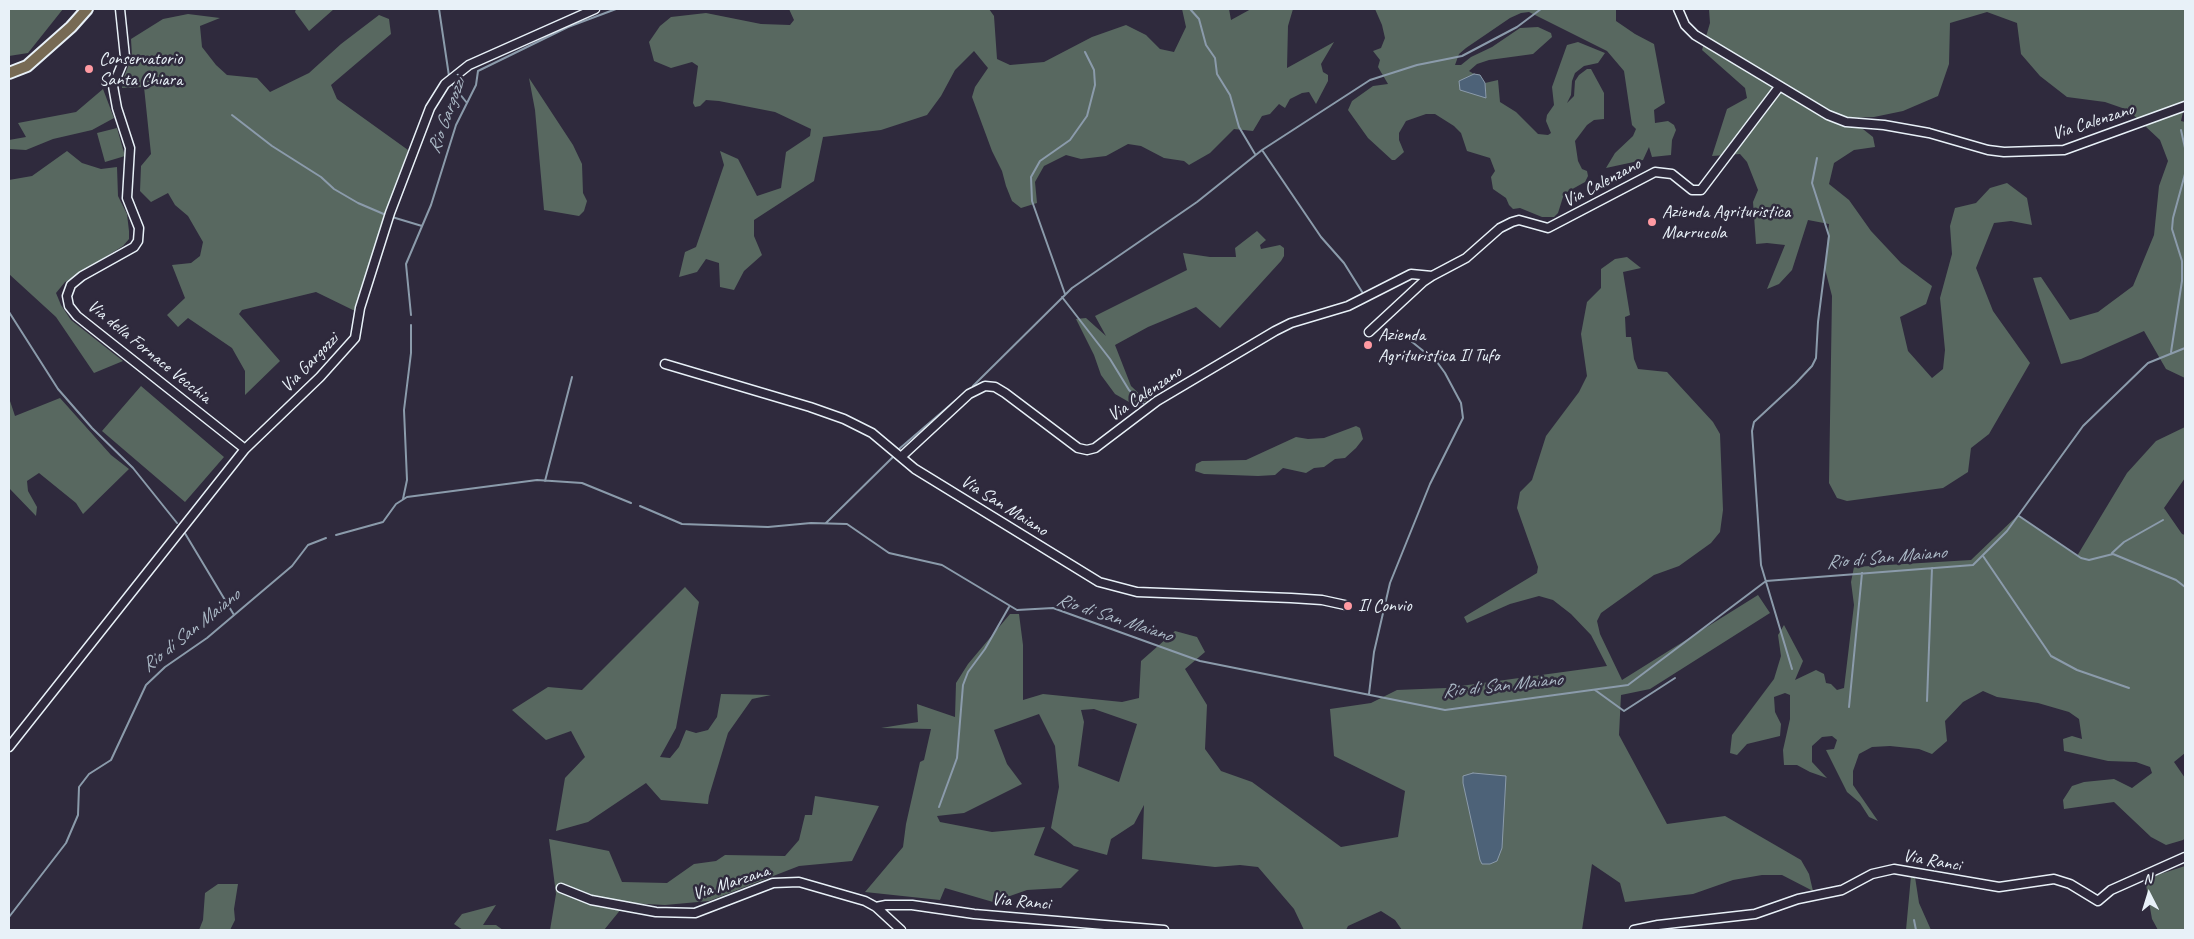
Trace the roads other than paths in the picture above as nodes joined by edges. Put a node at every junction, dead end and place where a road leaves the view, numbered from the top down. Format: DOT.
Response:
graph roads {
  1 [pos="87,9"];
  2 [pos="120,9"];
  3 [pos="595,9"];
  4 [pos="1678,9"];
  5 [pos="9,73"];
  6 [pos="1779,87"];
  7 [pos="2185,106"];
  8 [pos="1432,276"];
  9 [pos="1369,332"];
  10 [pos="665,364"];
  11 [pos="245,449"];
  12 [pos="901,457"];
  13 [pos="1346,605"];
  14 [pos="9,747"];
  15 [pos="2185,856"];
  16 [pos="561,888"];
  17 [pos="876,907"];
  18 [pos="901,930"];
  19 [pos="1164,930"];
  20 [pos="1634,930"];
  1 -- 5 [label="main road"];
  2 -- 11 [label="street, Via della Fornace Vecchia"];
  3 -- 11 [label="street, Via Gargozzi"];
  4 -- 6 [label="street, Via Calenzano"];
  6 -- 7 [label="street, Via Calenzano"];
  6 -- 8 [label="street, Via Calenzano"];
  8 -- 9 [label="street, Via Calenzano"];
  8 -- 12 [label="street, Via Calenzano"];
  10 -- 12 [label="street, Via San Maiano"];
  11 -- 14 [label="street, Via Gargozzi"];
  12 -- 13 [label="street, Via San Maiano"];
  15 -- 20 [label="street, Via Ranci"];
  16 -- 17 [label="street, Via Marzana"];
  17 -- 18 [label="street, Via Marzana"];
  17 -- 19 [label="street, Via Ranci"];
}
